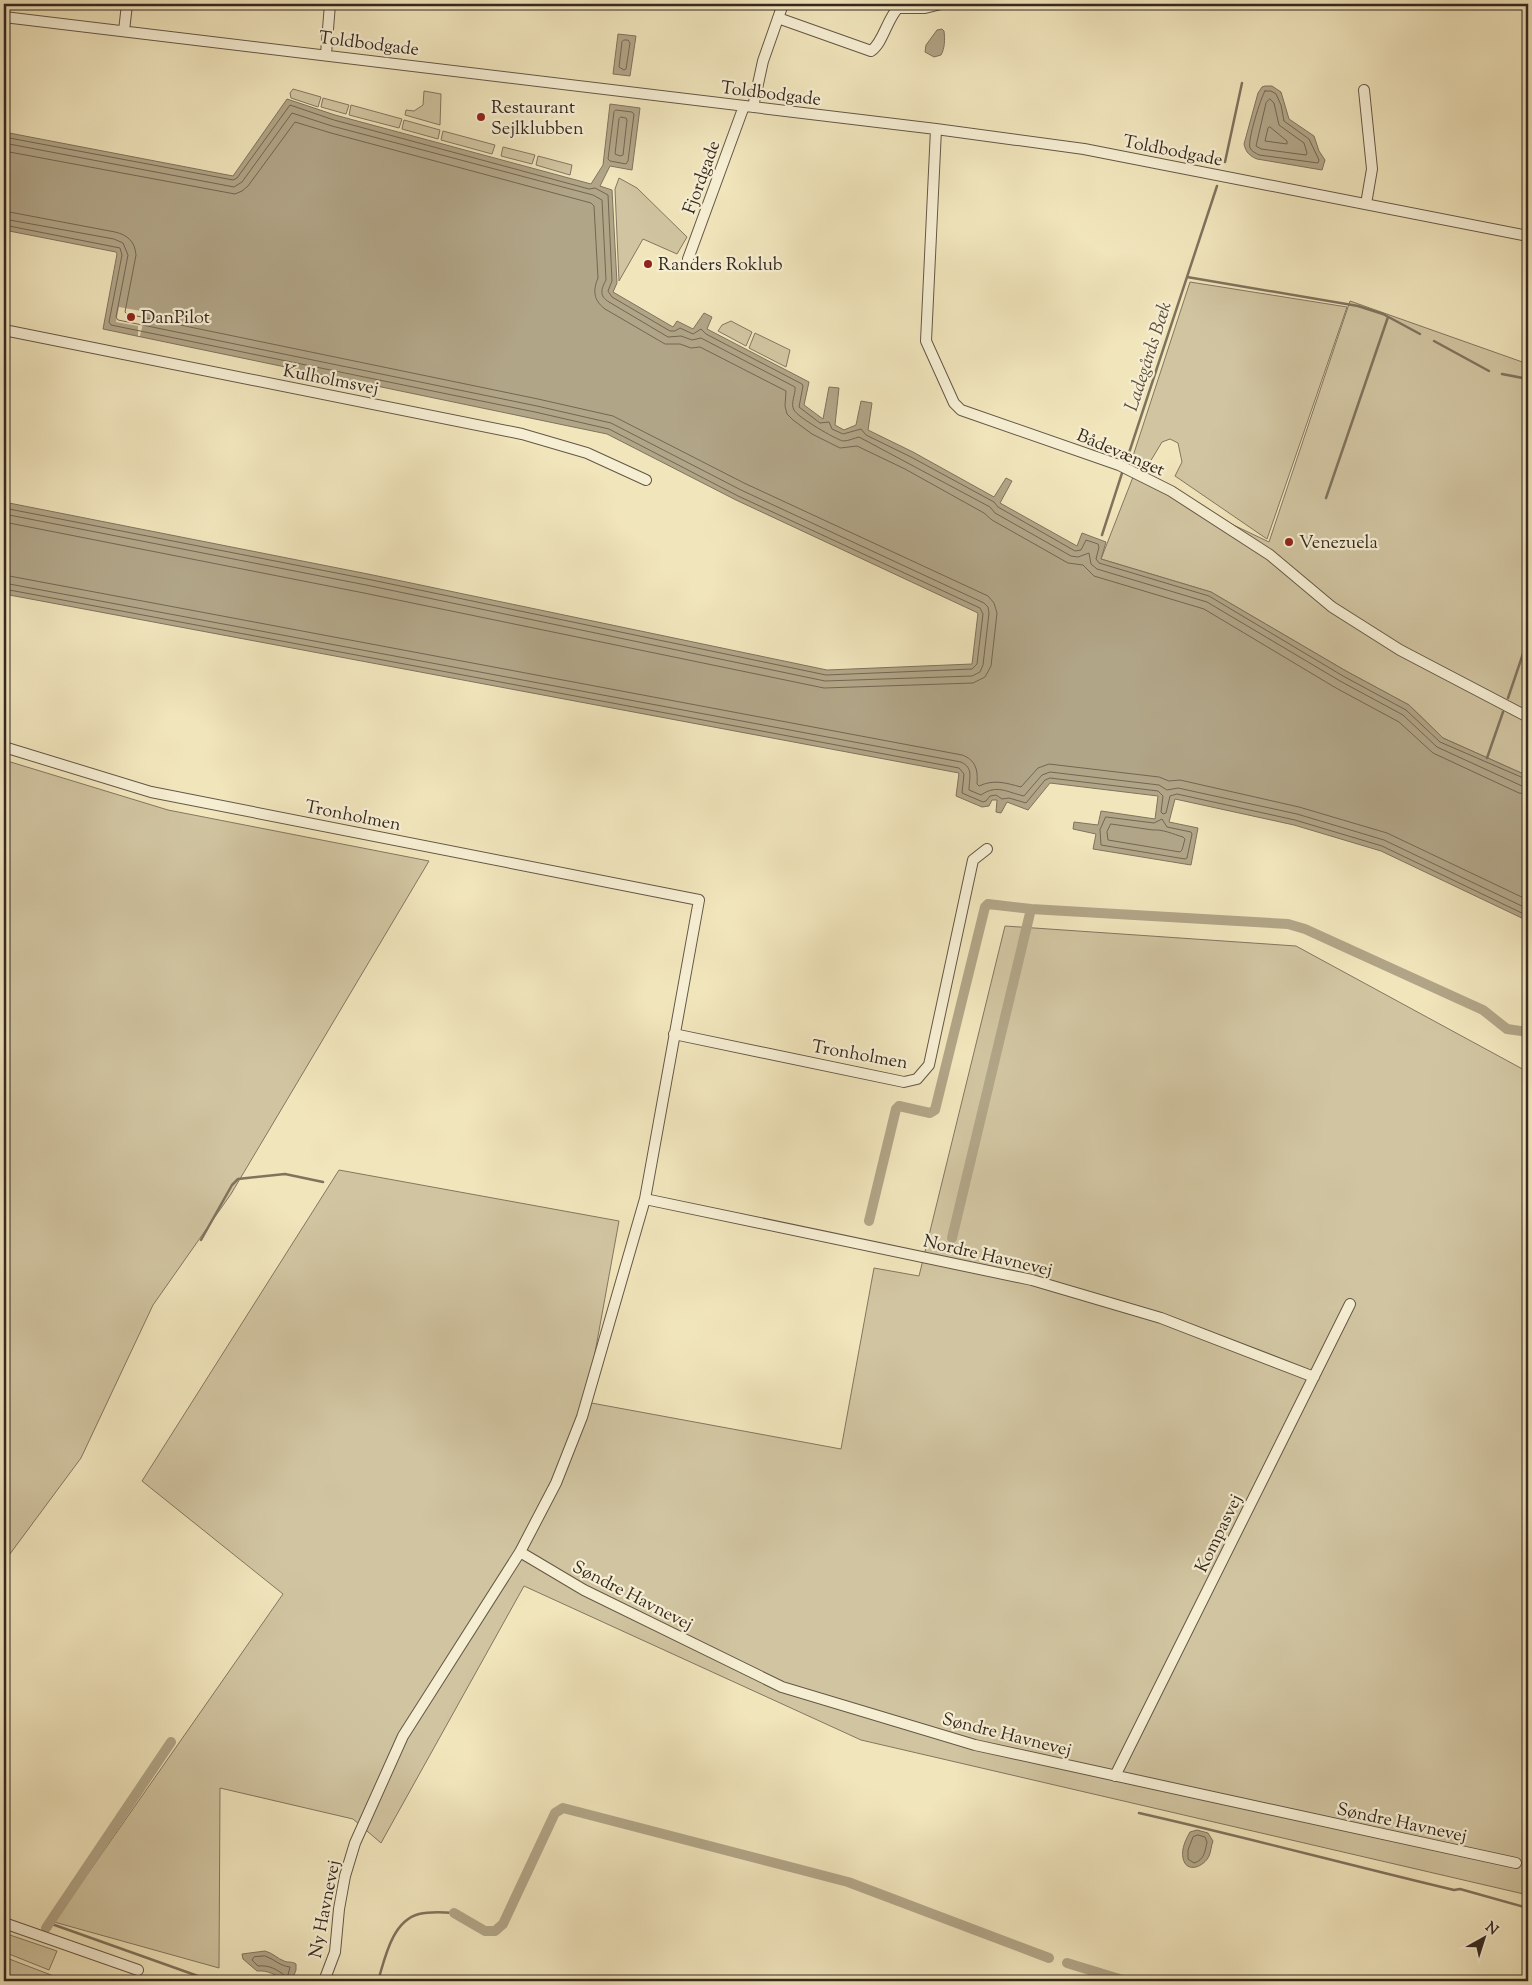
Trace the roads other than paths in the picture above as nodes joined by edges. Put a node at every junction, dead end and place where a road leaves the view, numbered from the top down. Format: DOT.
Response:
graph roads {
  1 [pos="127,4"];
  2 [pos="330,4"];
  3 [pos="783,4"];
  4 [pos="941,4"];
  5 [pos="4,17"];
  6 [pos="778,18"];
  7 [pos="124,31"];
  8 [pos="326,54"];
  9 [pos="1364,90"];
  10 [pos="748,107"];
  11 [pos="936,129"];
  12 [pos="1366,204"];
  13 [pos="1528,236"];
  14 [pos="688,259"];
  15 [pos="4,330"];
  16 [pos="646,480"];
  17 [pos="1528,717"];
  18 [pos="4,748"];
  19 [pos="987,849"];
  20 [pos="699,900"];
  21 [pos="674,1034"];
  22 [pos="645,1199"];
  23 [pos="1350,1304"];
  24 [pos="1314,1377"];
  25 [pos="520,1552"];
  26 [pos="1115,1776"];
  27 [pos="1516,1863"];
  28 [pos="4,1923"];
  29 [pos="138,1970"];
  30 [pos="324,1981"];
  1 -- 7 [label="street"];
  2 -- 8 [label="street"];
  3 -- 6 [label="street, Fjordgade"];
  4 -- 6 [label="street"];
  5 -- 7 [label="street, Toldbodgade"];
  6 -- 10 [label="street, Fjordgade"];
  7 -- 8 [label="street, Toldbodgade"];
  8 -- 10 [label="street, Toldbodgade"];
  9 -- 12 [label="street"];
  10 -- 11 [label="street, Toldbodgade"];
  10 -- 14 [label="street, Fjordgade"];
  11 -- 12 [label="street, Toldbodgade"];
  11 -- 17 [label="street, Bådevænget"];
  12 -- 13 [label="street, Toldbodgade"];
  15 -- 16 [label="street, Kulholmsvej"];
  18 -- 20 [label="street, Tronholmen"];
  19 -- 21 [label="street, Tronholmen"];
  20 -- 21 [label="street, Ny Havnevej"];
  21 -- 22 [label="street, Ny Havnevej"];
  22 -- 24 [label="street, Nordre Havnevej"];
  22 -- 25 [label="street, Ny Havnevej"];
  23 -- 24 [label="street, Kompasvej"];
  24 -- 26 [label="street, Kompasvej"];
  25 -- 26 [label="street, Søndre Havnevej"];
  25 -- 30 [label="street, Ny Havnevej"];
  26 -- 27 [label="street, Søndre Havnevej"];
  28 -- 29 [label="street"];
}
